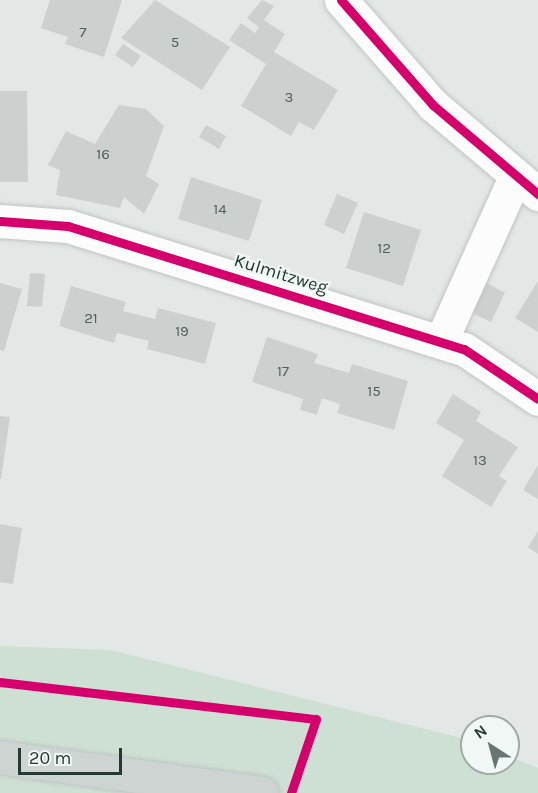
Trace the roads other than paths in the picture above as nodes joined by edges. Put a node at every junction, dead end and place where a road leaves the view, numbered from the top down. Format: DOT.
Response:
graph roads {
  1 [pos="341,0"];
  2 [pos="526,187"];
  3 [pos="0,221"];
  4 [pos="441,341"];
  5 [pos="538,399"];
  6 [pos="0,757"];
  7 [pos="255,791"];
  1 -- 2 [label="street"];
  2 -- 4 [label="street"];
  3 -- 4 [label="street, Kulmitzweg"];
  4 -- 5 [label="street, Kulmitzweg"];
  6 -- 7 [label="main road"];
}
